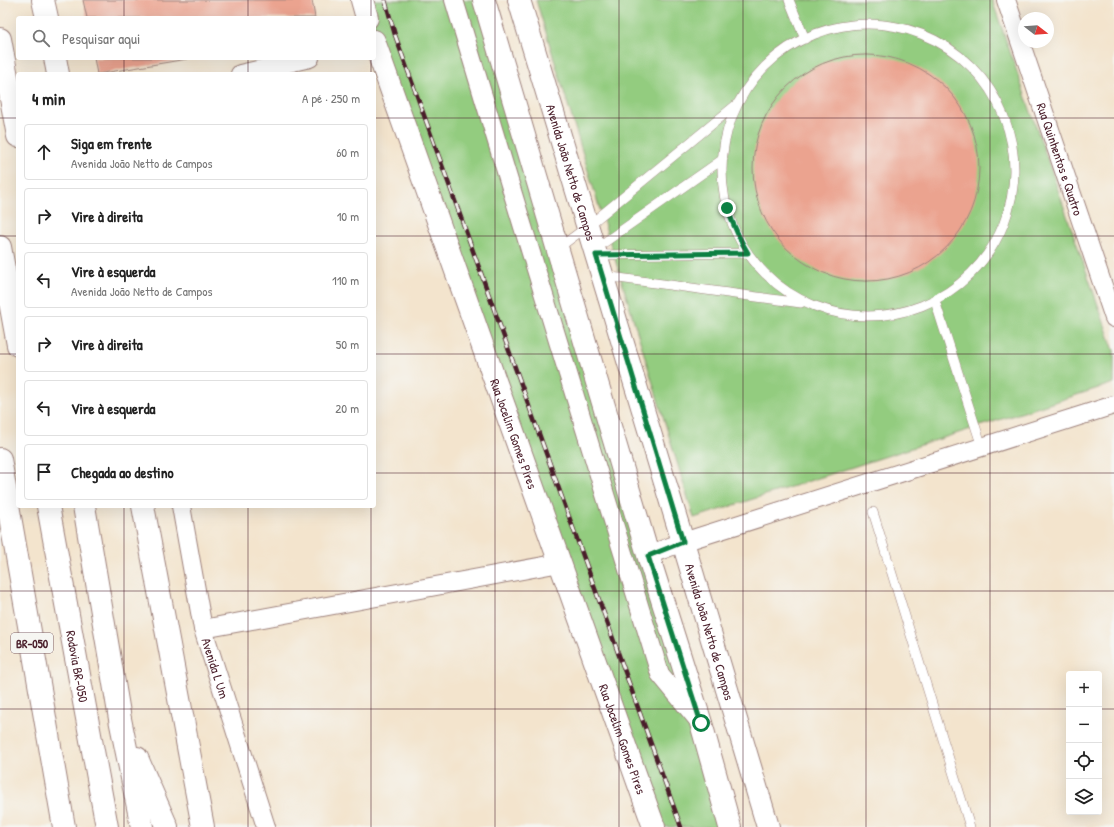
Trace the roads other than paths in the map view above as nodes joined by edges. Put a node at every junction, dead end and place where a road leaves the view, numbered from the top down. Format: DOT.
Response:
graph roads {
  1 [pos="43,0"];
  2 [pos="362,0"];
  3 [pos="454,0"];
  4 [pos="484,0"];
  5 [pos="519,0"];
  6 [pos="789,0"];
  7 [pos="1006,0"];
  8 [pos="47,16"];
  9 [pos="366,16"];
  10 [pos="0,39"];
  11 [pos="805,39"];
  12 [pos="376,48"];
  13 [pos="55,60"];
  14 [pos="301,60"];
  15 [pos="58,72"];
  16 [pos="249,72"];
  17 [pos="740,102"];
  18 [pos="16,125"];
  19 [pos="723,159"];
  20 [pos="588,226"];
  21 [pos="0,247"];
  22 [pos="557,249"];
  23 [pos="595,252"];
  24 [pos="748,253"];
  25 [pos="602,276"];
  26 [pos="935,300"];
  27 [pos="808,304"];
  28 [pos="1114,318"];
  29 [pos="16,334"];
  30 [pos="1114,405"];
  31 [pos="982,447"];
  32 [pos="0,459"];
  33 [pos="3,484"];
  34 [pos="48,508"];
  35 [pos="84,508"];
  36 [pos="143,508"];
  37 [pos="181,508"];
  38 [pos="873,512"];
  39 [pos="683,542"];
  40 [pos="648,556"];
  41 [pos="560,563"];
  42 [pos="203,628"];
  43 [pos="120,719"];
  44 [pos="701,723"];
  45 [pos="64,827"];
  46 [pos="107,827"];
  47 [pos="142,827"];
  48 [pos="167,827"];
  49 [pos="203,827"];
  50 [pos="266,827"];
  51 [pos="654,827"];
  52 [pos="730,827"];
  53 [pos="768,827"];
  54 [pos="970,827"];
  1 -- 8 [label="main road"];
  2 -- 9 [label="main road"];
  3 -- 44 [label="street"];
  4 -- 22 [label="main road"];
  5 -- 20 [label="main road, Avenida João Netto de Campos"];
  6 -- 11 [label="lane"];
  7 -- 28 [label="street, Rua Quinhentos e Quatro"];
  10 -- 18 [label="main road"];
  11 -- 17 [label="lane"];
  11 -- 26 [label="lane"];
  12 -- 41 [label="main road, Rua Jocelim Gomes Pires"];
  13 -- 15 [label="main road"];
  14 -- 16 [label="street"];
  17 -- 19 [label="lane"];
  17 -- 20 [label="lane"];
  19 -- 23 [label="lane"];
  19 -- 24 [label="lane"];
  20 -- 22 [label="lane"];
  20 -- 23 [label="main road, Avenida João Netto de Campos"];
  21 -- 29 [label="main road"];
  22 -- 40 [label="main road"];
  23 -- 24 [label="lane"];
  23 -- 25 [label="main road, Avenida João Netto de Campos"];
  24 -- 27 [label="lane"];
  25 -- 27 [label="lane"];
  25 -- 39 [label="main road, Avenida João Netto de Campos"];
  26 -- 27 [label="lane"];
  26 -- 31 [label="lane"];
  30 -- 31 [label="street"];
  31 -- 39 [label="street"];
  32 -- 33 [label="main road, BR-050"];
  33 -- 45 [label="main road, BR-050"];
  34 -- 46 [label="main road, Rodovia BR-050 / BR-050"];
  35 -- 43 [label="main road"];
  36 -- 49 [label="main road"];
  37 -- 42 [label="street, Avenida L Um"];
  38 -- 54 [label="lane"];
  39 -- 40 [label="street"];
  39 -- 53 [label="main road, Avenida João Netto de Campos"];
  40 -- 44 [label="main road"];
  41 -- 42 [label="street"];
  41 -- 51 [label="main road, Rua Jocelim Gomes Pires"];
  42 -- 50 [label="street, Avenida L Um"];
  43 -- 47 [label="main road"];
  43 -- 48 [label="main road"];
  44 -- 52 [label="main road"];
}
